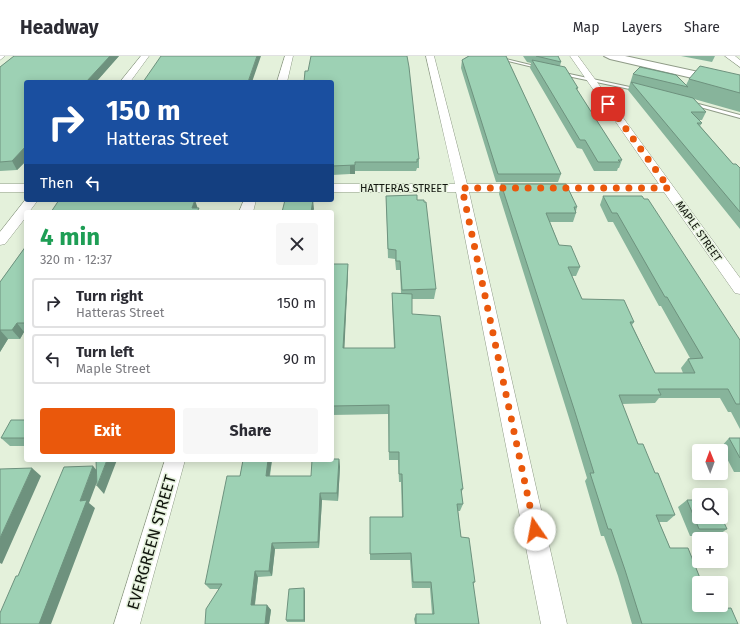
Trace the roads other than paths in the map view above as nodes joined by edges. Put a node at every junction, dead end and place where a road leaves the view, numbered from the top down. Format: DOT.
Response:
graph roads {
  1 [pos="145,56"];
  2 [pos="289,56"];
  3 [pos="430,56"];
  4 [pos="489,56"];
  5 [pos="574,56"];
  6 [pos="610,56"];
  7 [pos="644,56"];
  8 [pos="729,56"];
  9 [pos="740,64"];
  10 [pos="547,70"];
  11 [pos="554,71"];
  12 [pos="740,78"];
  13 [pos="127,80"];
  14 [pos="283,80"];
  15 [pos="591,80"];
  16 [pos="740,85"];
  17 [pos="646,92"];
  18 [pos="687,102"];
  19 [pos="740,116"];
  20 [pos="0,188"];
  21 [pos="24,188"];
  22 [pos="334,188"];
  23 [pos="462,188"];
  24 [pos="669,188"];
  25 [pos="30,202"];
  26 [pos="24,210"];
  27 [pos="24,210"];
  28 [pos="0,241"];
  29 [pos="740,289"];
  30 [pos="174,462"];
  31 [pos="127,624"];
  32 [pos="554,624"];
  1 -- 13 [label="street"];
  2 -- 14 [label="street"];
  3 -- 23 [label="street"];
  4 -- 10 [label="lane"];
  5 -- 15 [label="street, MAPLE STREET"];
  6 -- 16 [label="main road"];
  7 -- 12 [label="main road"];
  8 -- 9 [label="street"];
  11 -- 15 [label="lane"];
  15 -- 17 [label="lane"];
  15 -- 24 [label="street, MAPLE STREET"];
  18 -- 19 [label="lane"];
  20 -- 21 [label="street"];
  22 -- 23 [label="street, HATTERAS STREET"];
  23 -- 24 [label="street, HATTERAS STREET"];
  23 -- 32 [label="street"];
  24 -- 29 [label="street, MAPLE STREET"];
  25 -- 27 [label="street"];
  26 -- 28 [label="street"];
  30 -- 31 [label="street, EVERGREEN STREET"];
}
